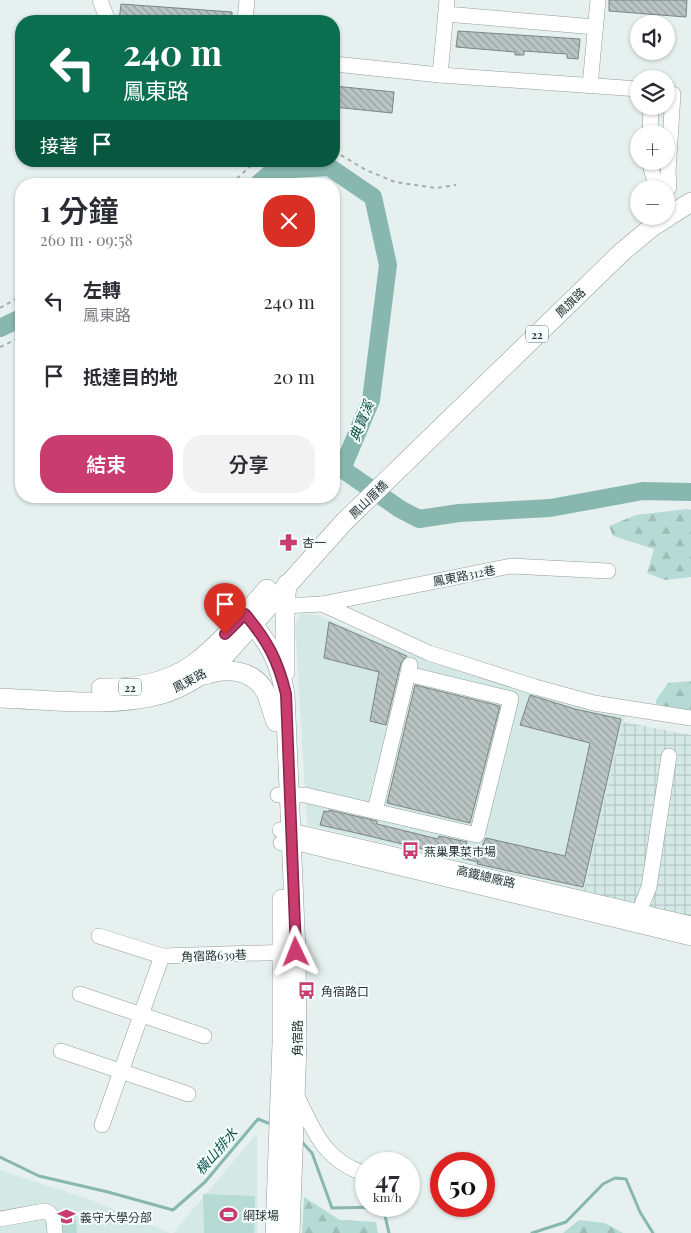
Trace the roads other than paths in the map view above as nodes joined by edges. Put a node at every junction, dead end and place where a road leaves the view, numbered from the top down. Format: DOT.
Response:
graph roads {
  1 [pos="100,0"];
  2 [pos="247,0"];
  3 [pos="598,0"];
  4 [pos="447,7"];
  5 [pos="106,15"];
  6 [pos="246,15"];
  7 [pos="595,27"];
  8 [pos="340,65"];
  9 [pos="440,75"];
  10 [pos="590,86"];
  11 [pos="630,88"];
  12 [pos="672,115"];
  13 [pos="669,180"];
  14 [pos="691,189"];
  15 [pos="675,199"];
  16 [pos="691,202"];
  17 [pos="675,203"];
  18 [pos="635,225"];
  19 [pos="653,225"];
  20 [pos="408,451"];
  21 [pos="387,472"];
  22 [pos="339,517"];
  23 [pos="608,571"];
  24 [pos="287,584"];
  25 [pos="322,604"];
  26 [pos="285,606"];
  27 [pos="245,623"];
  28 [pos="199,678"];
  29 [pos="0,686"];
  30 [pos="286,694"];
  31 [pos="0,698"];
  32 [pos="691,718"];
  33 [pos="276,722"];
  34 [pos="669,756"];
  35 [pos="284,795"];
  36 [pos="375,811"];
  37 [pos="286,836"];
  38 [pos="636,918"];
  39 [pos="691,924"];
  40 [pos="99,936"];
  41 [pos="691,938"];
  42 [pos="290,952"];
  43 [pos="162,956"];
  44 [pos="80,994"];
  45 [pos="141,1015"];
  46 [pos="204,1036"];
  47 [pos="290,1044"];
  48 [pos="61,1051"];
  49 [pos="121,1071"];
  50 [pos="188,1094"];
  51 [pos="296,1094"];
  52 [pos="287,1118"];
  53 [pos="102,1125"];
  54 [pos="285,1166"];
  55 [pos="355,1171"];
  56 [pos="0,1219"];
  57 [pos="55,1233"];
  58 [pos="275,1233"];
  59 [pos="290,1233"];
  1 -- 5 [label="street"];
  2 -- 6 [label="street"];
  3 -- 7 [label="street"];
  4 -- 7 [label="street"];
  4 -- 9 [label="street"];
  7 -- 10 [label="street"];
  8 -- 9 [label="street"];
  9 -- 10 [label="street"];
  10 -- 11 [label="street"];
  12 -- 13 [label="street"];
  14 -- 15 [label="main road, 鳳旗路 / 22"];
  16 -- 17 [label="main road, 鳳旗路 / 22"];
  18 -- 20 [label="main road, 鳳旗路 / 22"];
  19 -- 20 [label="main road, 鳳旗路 / 22"];
  20 -- 21 [label="main road, 鳳旗路 / 22"];
  21 -- 22 [label="main road, 鳳山厝橋 / 22"];
  22 -- 24 [label="main road, 鳳東路 / 22"];
  22 -- 27 [label="main road, 鳳東路 / 22"];
  23 -- 25 [label="street, 鳳東路312巷"];
  24 -- 26 [label="main road"];
  24 -- 27 [label="main road, 鳳東路 / 22"];
  25 -- 26 [label="street, 鳳東路312巷"];
  25 -- 32 [label="street"];
  26 -- 30 [label="main road"];
  27 -- 28 [label="main road, 鳳東路 / 22"];
  27 -- 29 [label="main road, 鳳東路 / 22"];
  27 -- 30 [label="main road, 角宿路"];
  27 -- 33 [label="main road, 角宿路"];
  28 -- 31 [label="main road, 鳳東路 / 22"];
  28 -- 33 [label="main road"];
  30 -- 35 [label="main road, 角宿路"];
  33 -- 35 [label="main road, 角宿路"];
  34 -- 38 [label="street"];
  35 -- 36 [label="street"];
  35 -- 37 [label="main road, 角宿路"];
  36 -- 36 [label="street"];
  37 -- 38 [label="street, 高鐵總廠路"];
  37 -- 42 [label="main road, 角宿路"];
  38 -- 39 [label="street, 高鐵總廠路"];
  38 -- 41 [label="street, 高鐵總廠路"];
  40 -- 43 [label="street, 角宿路639巷"];
  42 -- 43 [label="street, 角宿路639巷"];
  42 -- 47 [label="main road, 角宿路"];
  43 -- 45 [label="street"];
  44 -- 45 [label="street"];
  45 -- 46 [label="street"];
  45 -- 49 [label="street"];
  47 -- 51 [label="main road, 角宿路"];
  47 -- 52 [label="main road, 角宿路"];
  48 -- 49 [label="street"];
  49 -- 50 [label="street"];
  49 -- 53 [label="street"];
  51 -- 52 [label="main road, 角宿路"];
  51 -- 55 [label="street"];
  52 -- 54 [label="main road, 角宿路"];
  54 -- 58 [label="main road, 角宿路"];
  54 -- 59 [label="main road, 角宿路"];
  56 -- 57 [label="street"];
}
